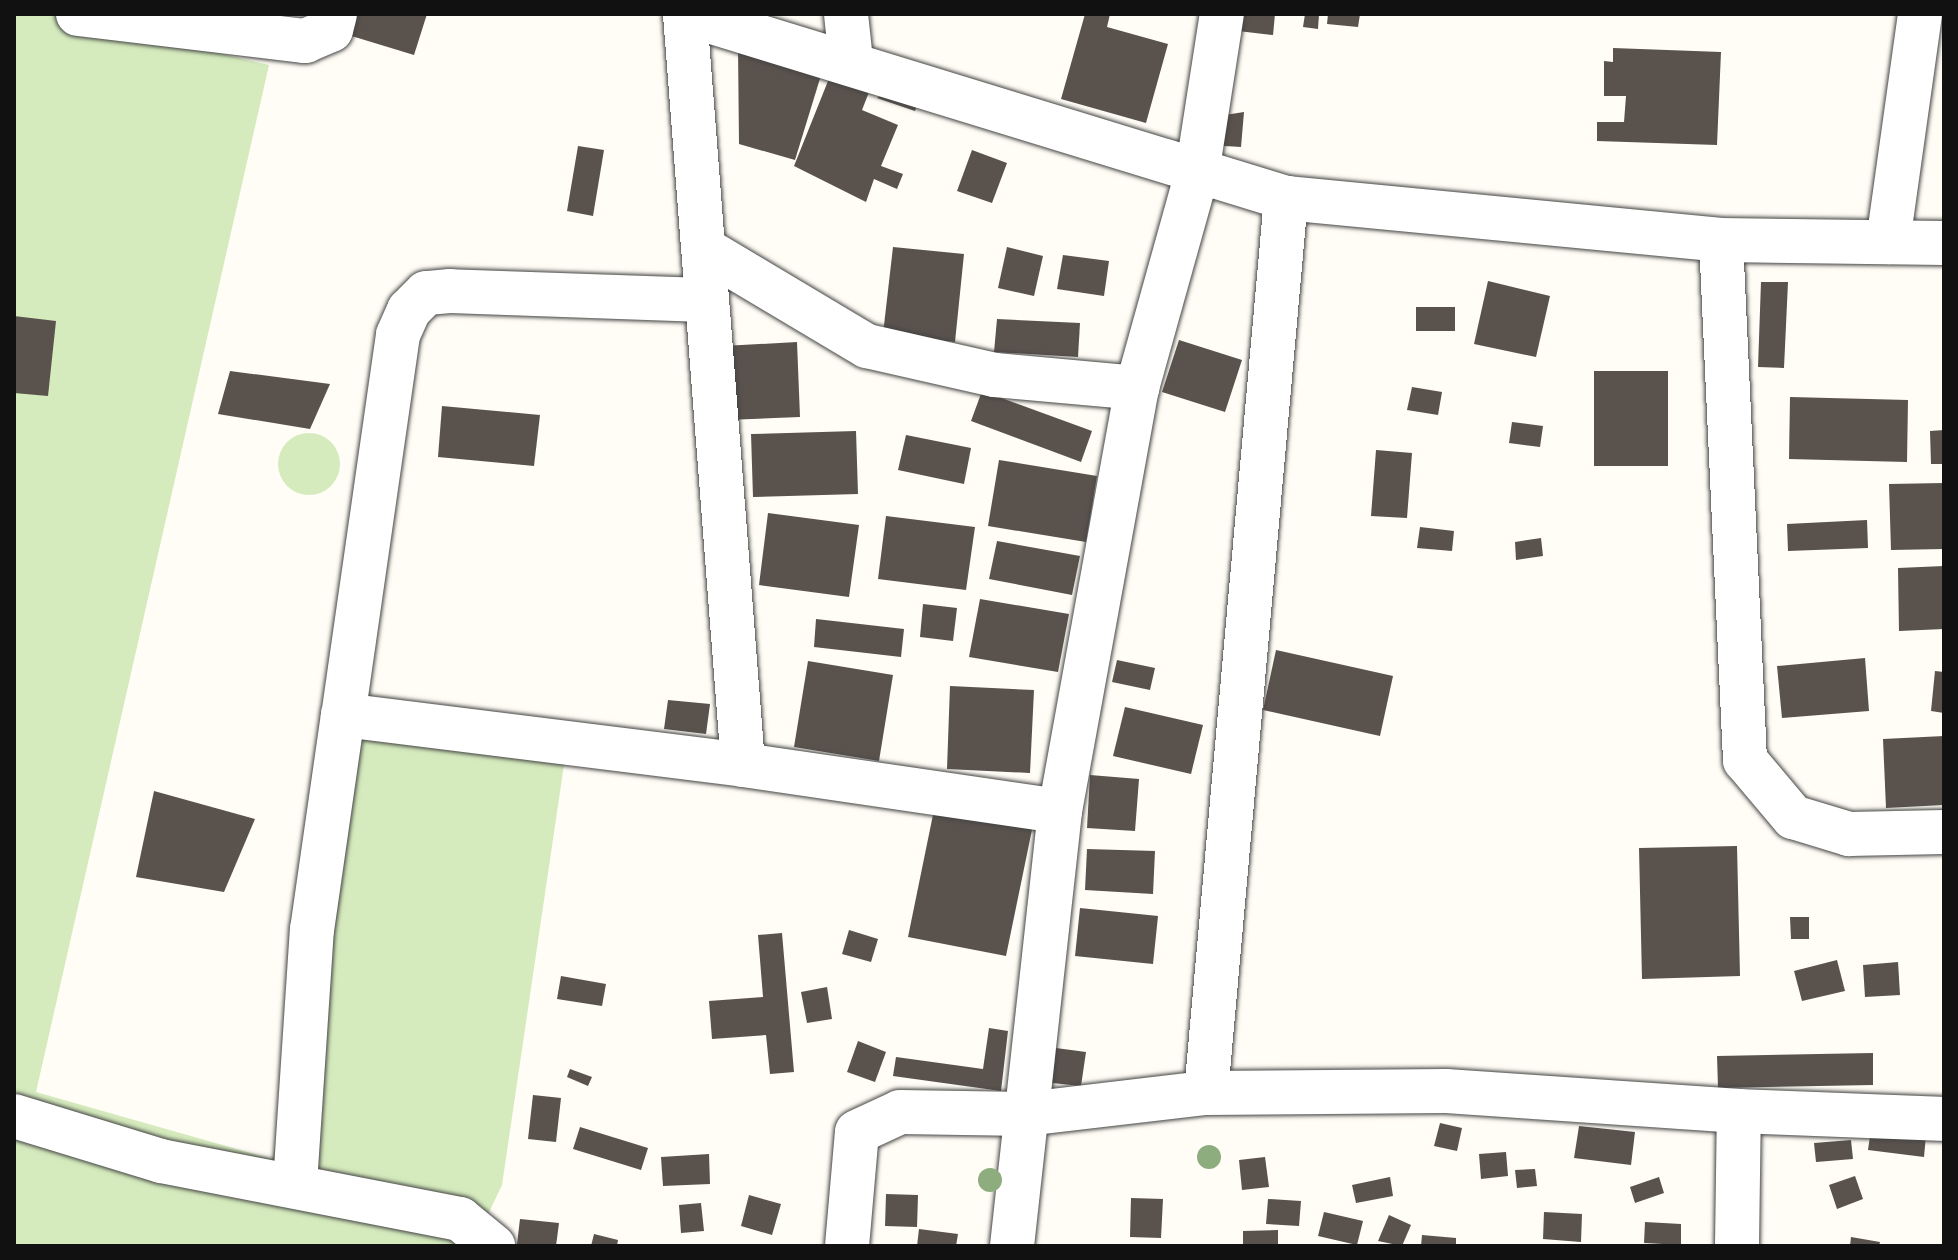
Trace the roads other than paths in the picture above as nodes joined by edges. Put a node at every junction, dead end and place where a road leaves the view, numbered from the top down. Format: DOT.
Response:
graph roads {
  1 [pos="78,14"];
  2 [pos="335,14"];
  3 [pos="686,14"];
  4 [pos="846,14"];
  5 [pos="1222,14"];
  6 [pos="1920,14"];
  7 [pos="851,61"];
  8 [pos="1197,173"];
  9 [pos="1286,198"];
  10 [pos="1721,240"];
  11 [pos="1888,242"];
  12 [pos="1944,243"];
  13 [pos="704,249"];
  14 [pos="704,300"];
  15 [pos="1137,388"];
  16 [pos="343,715"];
  17 [pos="743,765"];
  18 [pos="1060,811"];
  19 [pos="1944,832"];
  20 [pos="1206,1093"];
  21 [pos="1739,1111"];
  22 [pos="1026,1114"];
  23 [pos="14,1116"];
  24 [pos="1944,1119"];
  25 [pos="295,1184"];
  26 [pos="493,1246"];
  27 [pos="847,1246"];
  28 [pos="1012,1246"];
  29 [pos="1737,1246"];
  1 -- 2 [label="street"];
  3 -- 7 [label="street"];
  3 -- 13 [label="street"];
  4 -- 7 [label="street"];
  5 -- 8 [label="street"];
  6 -- 11 [label="street"];
  7 -- 8 [label="street"];
  8 -- 9 [label="street"];
  8 -- 15 [label="street"];
  9 -- 10 [label="street"];
  9 -- 20 [label="street"];
  10 -- 11 [label="street"];
  10 -- 19 [label="street"];
  11 -- 12 [label="street"];
  13 -- 14 [label="street"];
  13 -- 15 [label="street"];
  14 -- 16 [label="street"];
  14 -- 17 [label="street"];
  15 -- 18 [label="street"];
  16 -- 17 [label="street"];
  16 -- 25 [label="street"];
  17 -- 18 [label="street"];
  18 -- 22 [label="street"];
  20 -- 21 [label="street"];
  20 -- 22 [label="street"];
  21 -- 24 [label="street"];
  21 -- 29 [label="street"];
  22 -- 27 [label="street"];
  22 -- 28 [label="street"];
  23 -- 25 [label="street"];
  25 -- 26 [label="street"];
}
